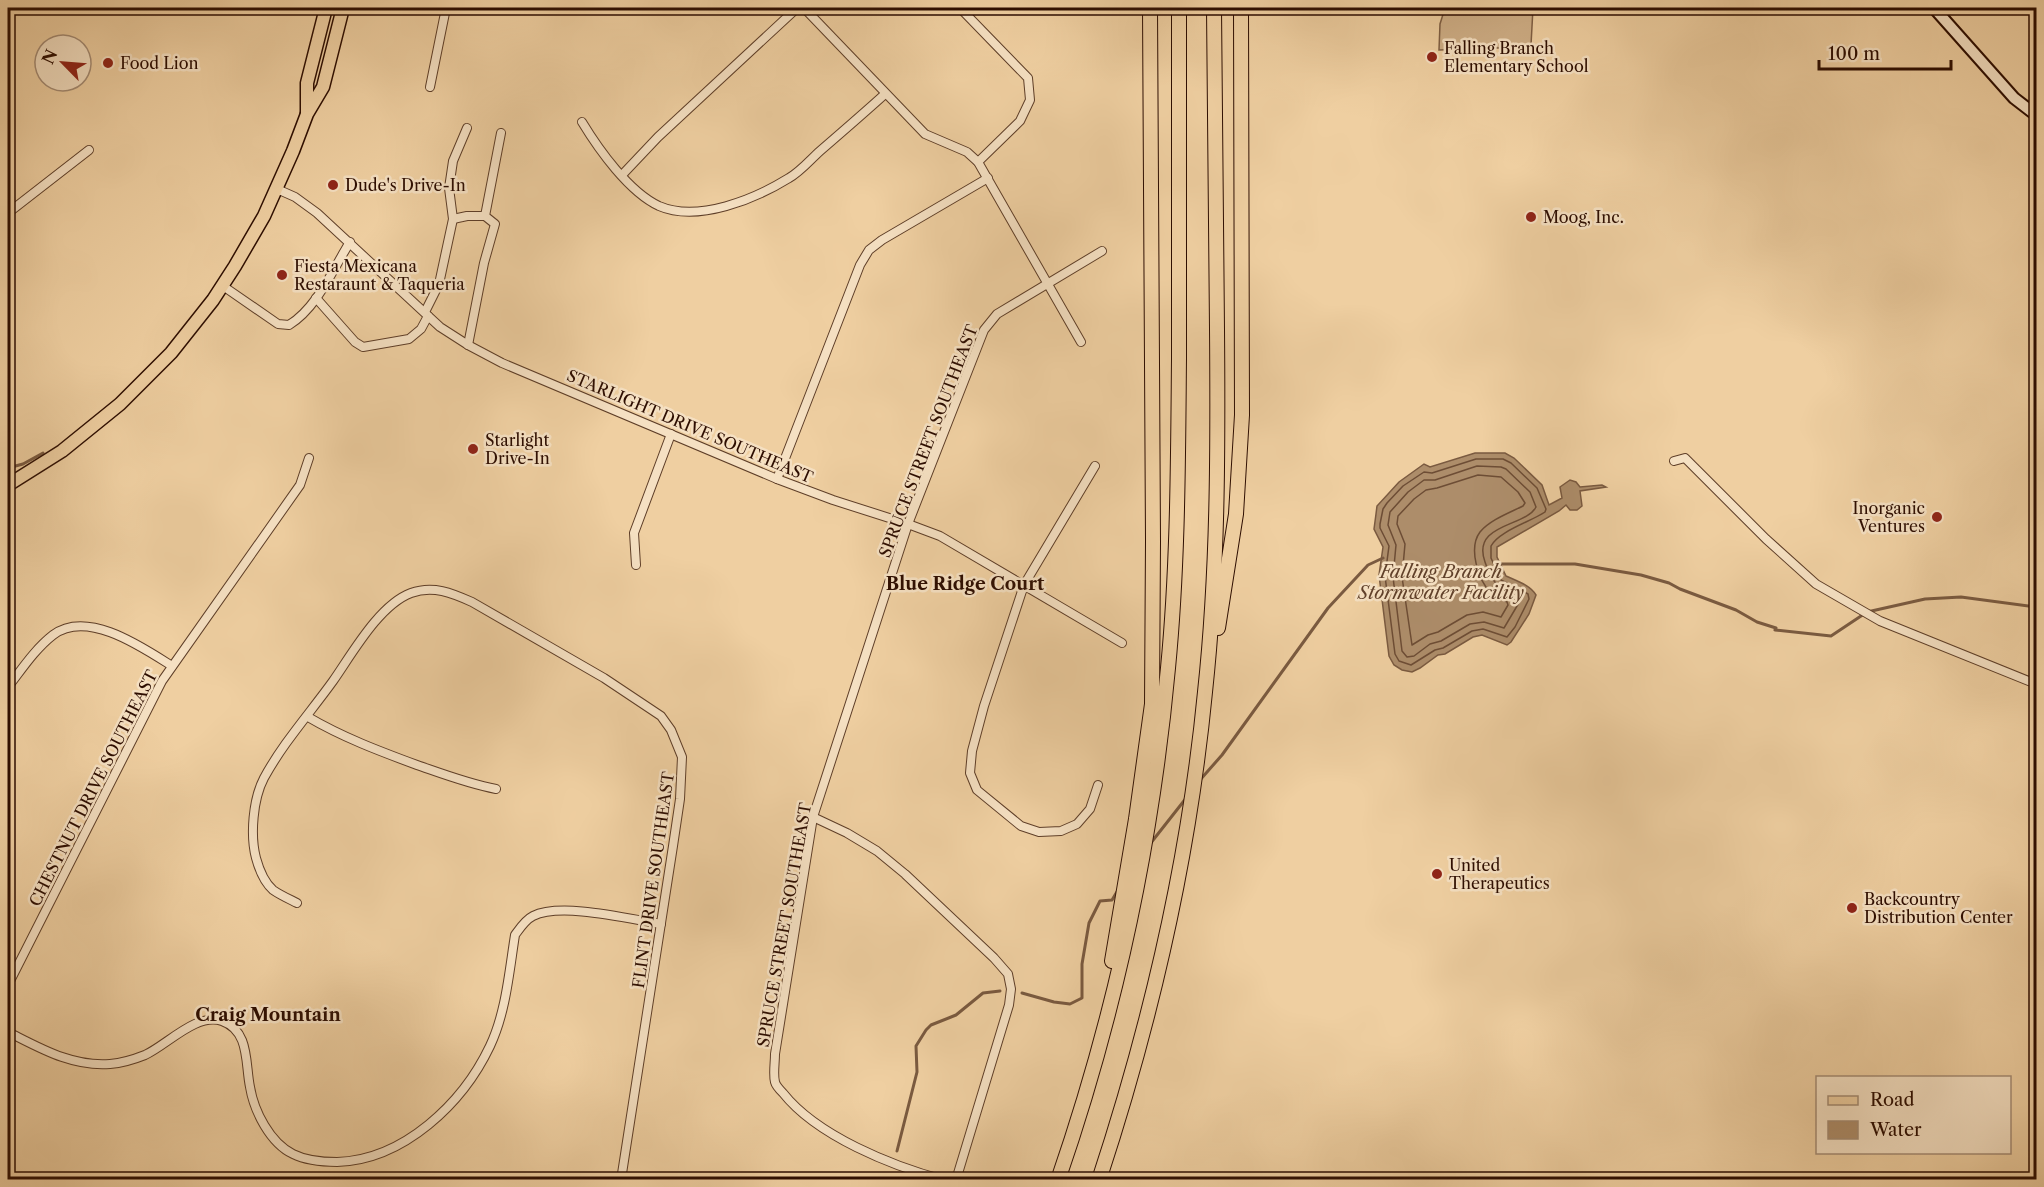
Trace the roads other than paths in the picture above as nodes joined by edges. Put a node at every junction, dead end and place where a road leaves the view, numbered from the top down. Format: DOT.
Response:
graph roads {
  1 [pos="326,8"];
  2 [pos="343,8"];
  3 [pos="446,8"];
  4 [pos="797,8"];
  5 [pos="804,8"];
  6 [pos="960,8"];
  7 [pos="1150,8"];
  8 [pos="1179,8"];
  9 [pos="1214,8"];
  10 [pos="1240,8"];
  11 [pos="1934,8"];
  12 [pos="430,87"];
  13 [pos="885,94"];
  14 [pos="307,114"];
  15 [pos="2037,115"];
  16 [pos="582,122"];
  17 [pos="467,128"];
  18 [pos="501,133"];
  19 [pos="89,150"];
  20 [pos="978,162"];
  21 [pos="622,175"];
  22 [pos="988,178"];
  23 [pos="277,189"];
  24 [pos="8,213"];
  25 [pos="485,216"];
  26 [pos="453,219"];
  27 [pos="350,242"];
  28 [pos="1102,250"];
  29 [pos="1048,283"];
  30 [pos="223,285"];
  31 [pos="316,298"];
  32 [pos="426,314"];
  33 [pos="1081,342"];
  34 [pos="468,345"];
  35 [pos="671,434"];
  36 [pos="309,458"];
  37 [pos="1674,462"];
  38 [pos="1095,466"];
  39 [pos="777,478"];
  40 [pos="8,485"];
  41 [pos="908,524"];
  42 [pos="636,565"];
  43 [pos="1024,585"];
  44 [pos="1122,643"];
  45 [pos="172,666"];
  46 [pos="2037,684"];
  47 [pos="8,687"];
  48 [pos="1205,692"];
  49 [pos="308,717"];
  50 [pos="1098,785"];
  51 [pos="496,789"];
  52 [pos="813,817"];
  53 [pos="297,903"];
  54 [pos="661,924"];
  55 [pos="8,985"];
  56 [pos="8,1032"];
  57 [pos="1096,1058"];
  58 [pos="621,1179"];
  59 [pos="944,1179"];
  60 [pos="956,1179"];
  61 [pos="1058,1179"];
  62 [pos="1099,1179"];
  1 -- 14 [label="main road"];
  2 -- 14 [label="main road"];
  3 -- 12 [label="street"];
  4 -- 21 [label="street"];
  5 -- 13 [label="street"];
  6 -- 20 [label="street"];
  7 -- 57 [label="highway"];
  8 -- 57 [label="highway"];
  9 -- 48 [label="highway"];
  10 -- 48 [label="highway"];
  11 -- 15 [label="street"];
  13 -- 20 [label="street"];
  13 -- 21 [label="street"];
  14 -- 23 [label="main road"];
  16 -- 21 [label="street"];
  17 -- 26 [label="street"];
  18 -- 25 [label="street"];
  19 -- 24 [label="street"];
  20 -- 22 [label="street"];
  22 -- 29 [label="street"];
  22 -- 39 [label="street"];
  23 -- 27 [label="street, STARLIGHT DRIVE SOUTHEAST"];
  23 -- 30 [label="main road"];
  25 -- 26 [label="street"];
  25 -- 34 [label="street"];
  26 -- 32 [label="street"];
  27 -- 31 [label="street"];
  27 -- 32 [label="street, STARLIGHT DRIVE SOUTHEAST"];
  28 -- 29 [label="street, SPRUCE STREET SOUTHEAST"];
  29 -- 33 [label="street"];
  29 -- 41 [label="street, SPRUCE STREET SOUTHEAST"];
  30 -- 31 [label="street"];
  30 -- 40 [label="main road"];
  31 -- 32 [label="street"];
  32 -- 34 [label="street, STARLIGHT DRIVE SOUTHEAST"];
  34 -- 35 [label="street, STARLIGHT DRIVE SOUTHEAST"];
  35 -- 39 [label="street, STARLIGHT DRIVE SOUTHEAST"];
  35 -- 42 [label="street"];
  36 -- 45 [label="street, CHESTNUT DRIVE SOUTHEAST"];
  37 -- 46 [label="street"];
  38 -- 43 [label="street"];
  39 -- 41 [label="street, STARLIGHT DRIVE SOUTHEAST"];
  41 -- 43 [label="street, STARLIGHT DRIVE SOUTHEAST"];
  41 -- 52 [label="street, SPRUCE STREET SOUTHEAST"];
  43 -- 44 [label="street, STARLIGHT DRIVE SOUTHEAST"];
  43 -- 50 [label="street"];
  45 -- 47 [label="street"];
  45 -- 55 [label="street, CHESTNUT DRIVE SOUTHEAST"];
  48 -- 62 [label="highway"];
  49 -- 51 [label="street"];
  49 -- 53 [label="street, FLINT DRIVE SOUTHEAST"];
  49 -- 54 [label="street, FLINT DRIVE SOUTHEAST"];
  52 -- 59 [label="street, SPRUCE STREET SOUTHEAST"];
  52 -- 60 [label="street"];
  54 -- 56 [label="street"];
  54 -- 58 [label="street, FLINT DRIVE SOUTHEAST"];
  57 -- 61 [label="highway"];
}
